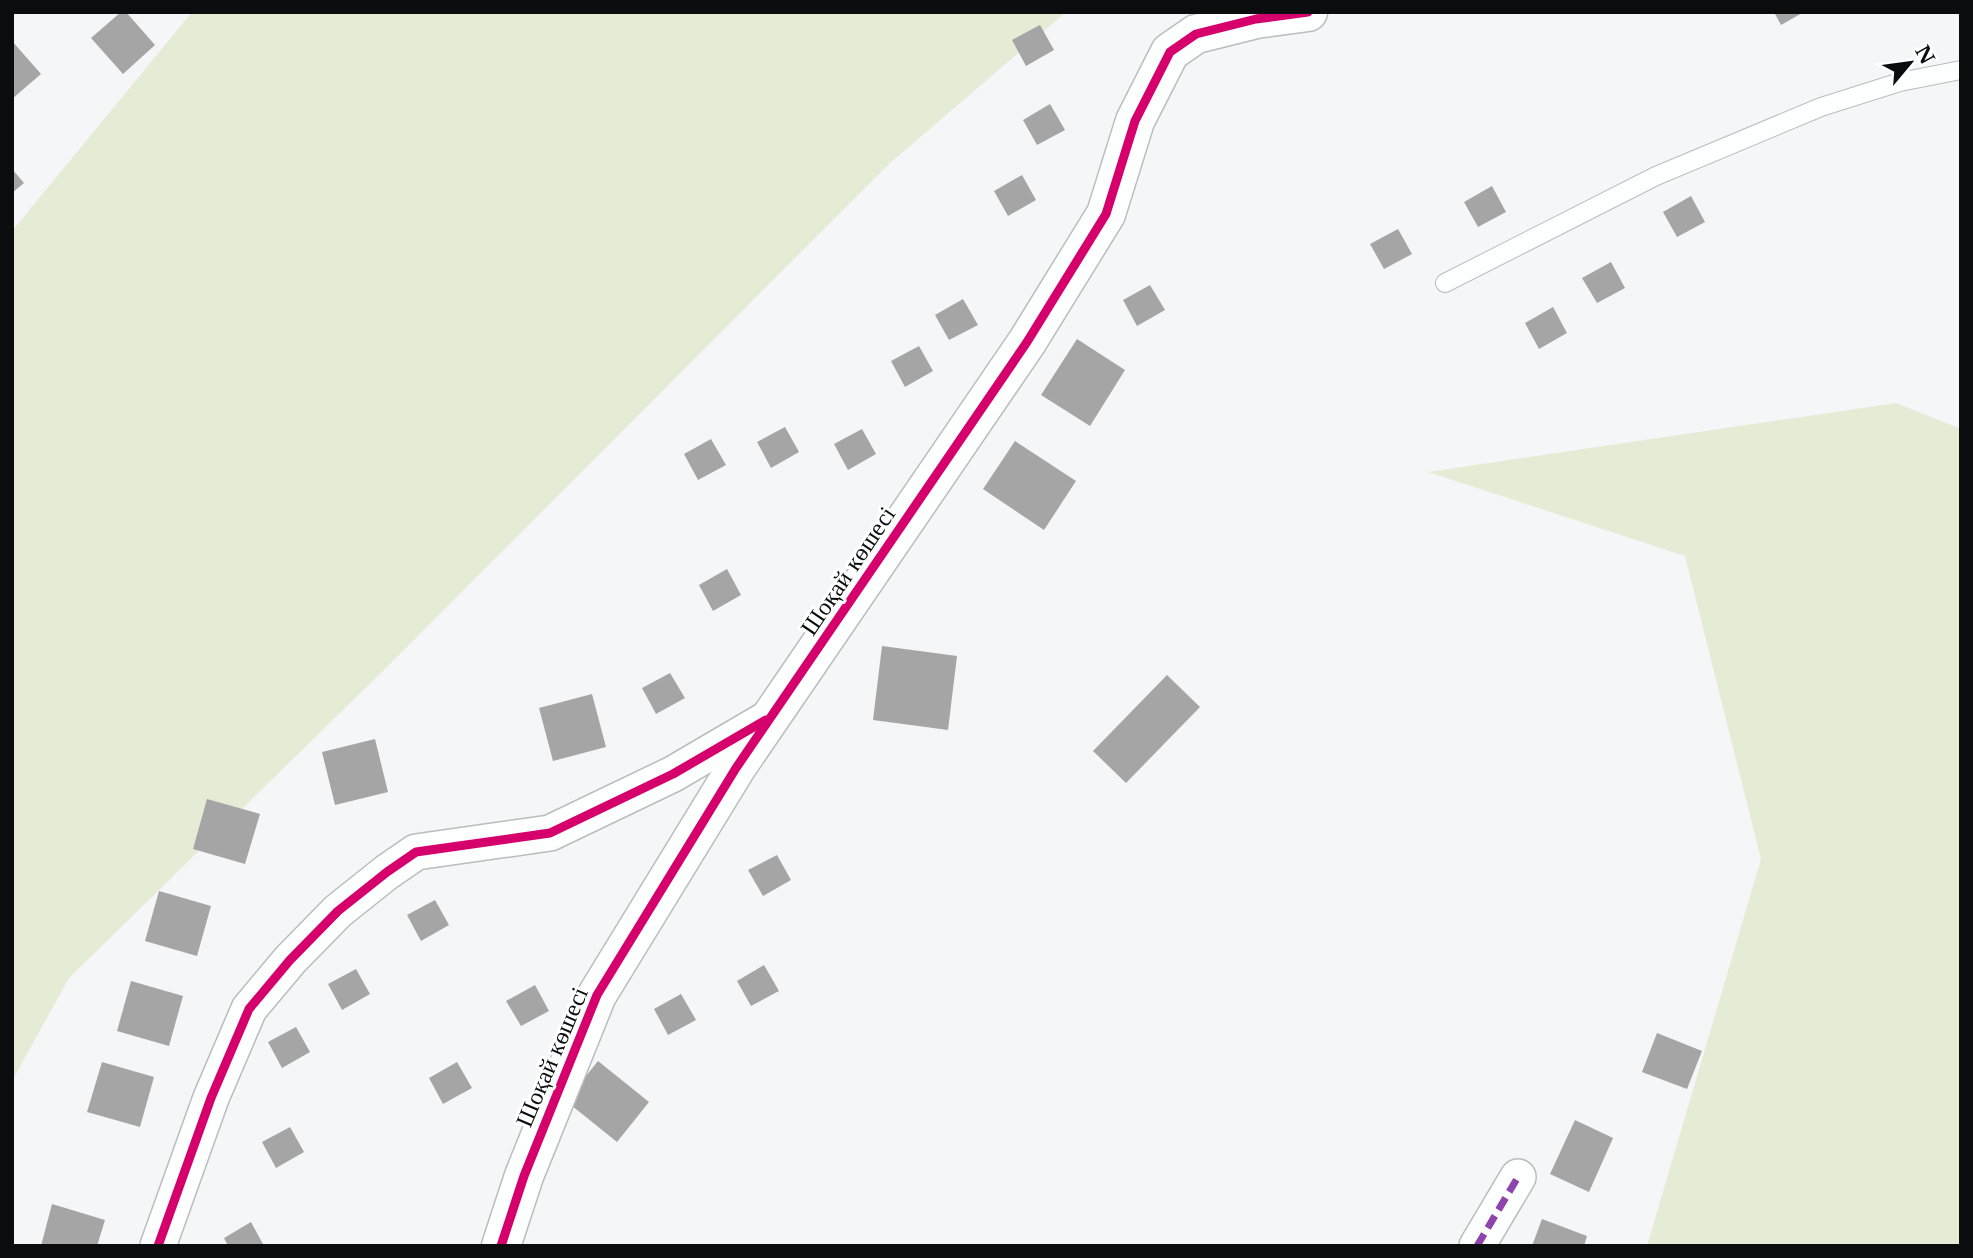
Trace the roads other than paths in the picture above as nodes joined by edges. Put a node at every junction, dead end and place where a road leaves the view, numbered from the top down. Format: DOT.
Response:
graph roads {
  1 [pos="1308,12"];
  2 [pos="1961,70"];
  3 [pos="1445,283"];
  4 [pos="772,716"];
  5 [pos="1518,1177"];
  6 [pos="158,1246"];
  7 [pos="501,1246"];
  8 [pos="1476,1246"];
  1 -- 4 [label="street, Шоқай көшесі"];
  2 -- 3 [label="lane"];
  4 -- 6 [label="street"];
  4 -- 7 [label="street, Шоқай көшесі"];
  5 -- 8 [label="street"];
}
